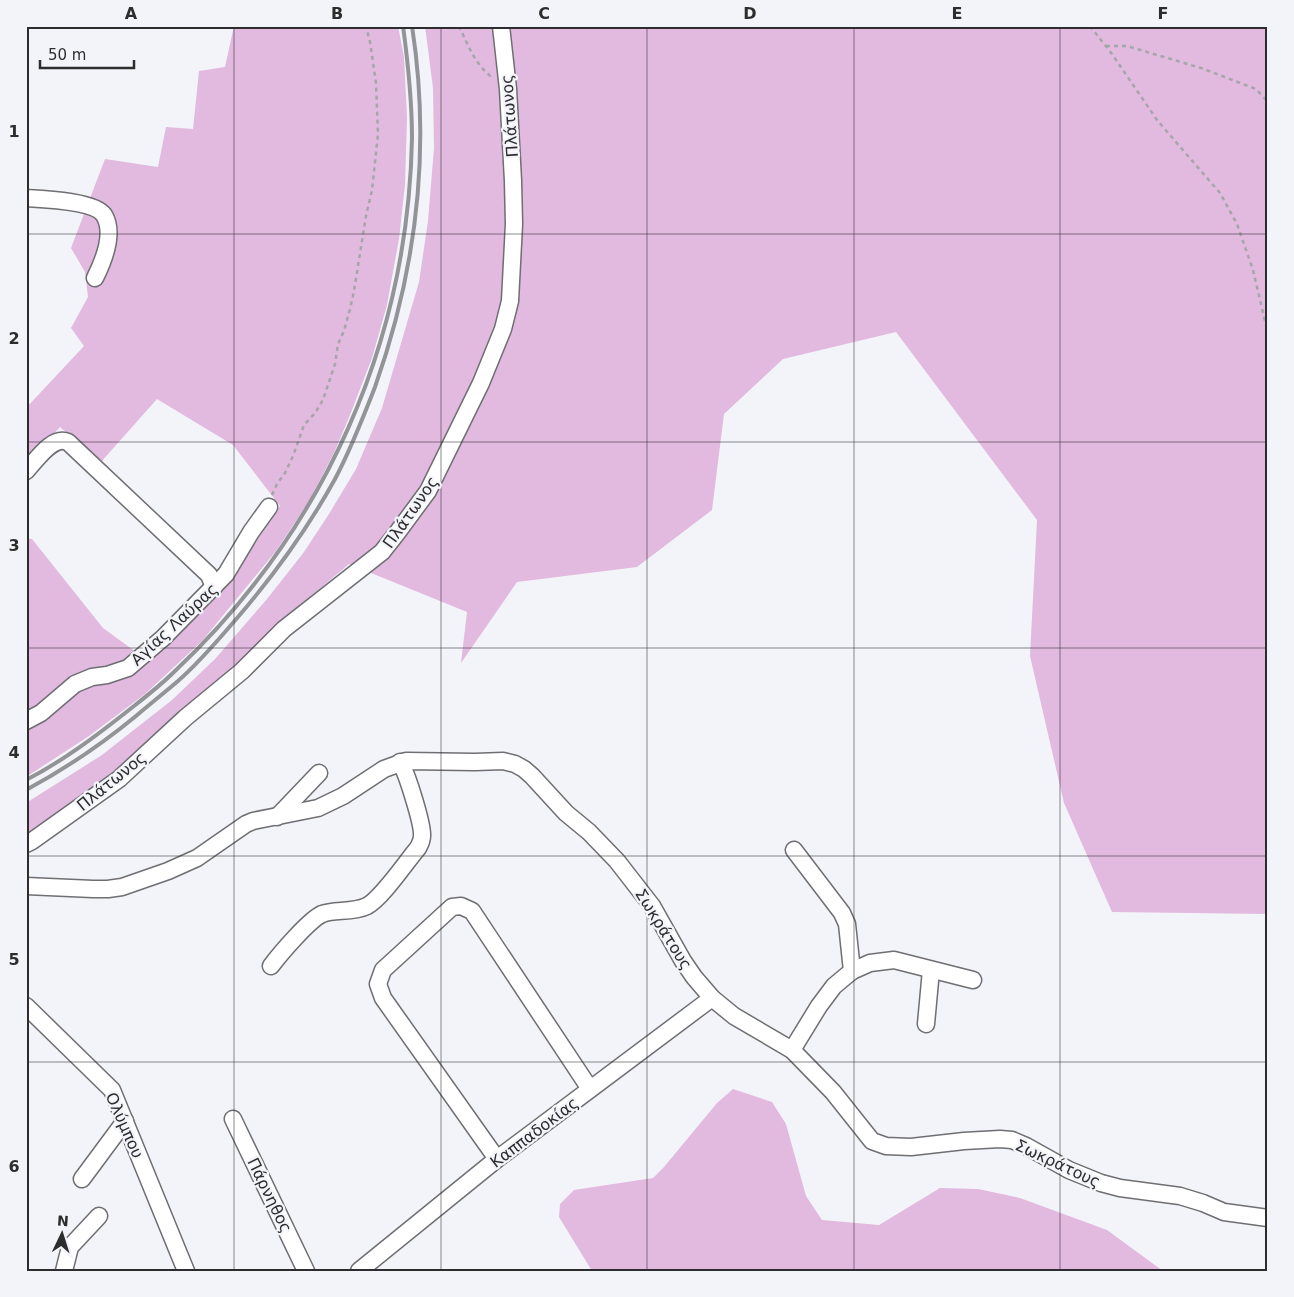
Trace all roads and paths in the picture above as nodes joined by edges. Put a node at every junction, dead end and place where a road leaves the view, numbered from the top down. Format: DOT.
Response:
graph roads {
  1 [pos="366,26"];
  2 [pos="458,26"];
  3 [pos="501,26"];
  4 [pos="1090,26"];
  5 [pos="1106,46"];
  6 [pos="508,89"];
  7 [pos="1268,102"];
  8 [pos="26,198"];
  9 [pos="95,278"];
  10 [pos="1268,334"];
  11 [pos="26,472"];
  12 [pos="269,507"];
  13 [pos="214,587"];
  14 [pos="26,721"];
  15 [pos="400,762"];
  16 [pos="319,773"];
  17 [pos="278,816"];
  18 [pos="26,844"];
  19 [pos="794,850"];
  20 [pos="26,886"];
  21 [pos="271,966"];
  22 [pos="931,970"];
  23 [pos="852,971"];
  24 [pos="973,980"];
  25 [pos="712,998"];
  26 [pos="26,1006"];
  27 [pos="926,1024"];
  28 [pos="792,1050"];
  29 [pos="590,1089"];
  30 [pos="233,1119"];
  31 [pos="125,1121"];
  32 [pos="497,1159"];
  33 [pos="82,1178"];
  34 [pos="99,1216"];
  35 [pos="1268,1218"];
  36 [pos="64,1271"];
  37 [pos="186,1271"];
  38 [pos="306,1271"];
  39 [pos="359,1271"];
  1 -- 12 [label="path"];
  2 -- 6 [label="path"];
  3 -- 6 [label="street, Πλάτωνος"];
  4 -- 5 [label="path"];
  5 -- 7 [label="path"];
  5 -- 10 [label="path"];
  6 -- 18 [label="street, Πλάτωνος"];
  8 -- 9 [label="street"];
  11 -- 13 [label="street"];
  12 -- 13 [label="street, Αγίας Λαύρας"];
  13 -- 14 [label="street, Αγίας Λαύρας"];
  15 -- 17 [label="street, Σωκράτους"];
  15 -- 21 [label="street"];
  15 -- 25 [label="street, Σωκράτους"];
  16 -- 17 [label="street"];
  17 -- 20 [label="street, Σωκράτους"];
  19 -- 23 [label="street"];
  22 -- 23 [label="street"];
  22 -- 24 [label="street"];
  22 -- 27 [label="street"];
  23 -- 28 [label="street"];
  25 -- 28 [label="street, Σωκράτους"];
  25 -- 29 [label="street, Καππαδοκίας"];
  26 -- 31 [label="street, Ολύμπου"];
  28 -- 35 [label="street, Σωκράτους"];
  29 -- 32 [label="street, Καππαδοκίας"];
  29 -- 32 [label="street"];
  30 -- 38 [label="street, Πάρνηθος"];
  31 -- 33 [label="street"];
  31 -- 37 [label="street, Ολύμπου"];
  32 -- 39 [label="street, Καππαδοκίας"];
  34 -- 36 [label="street"];
}
